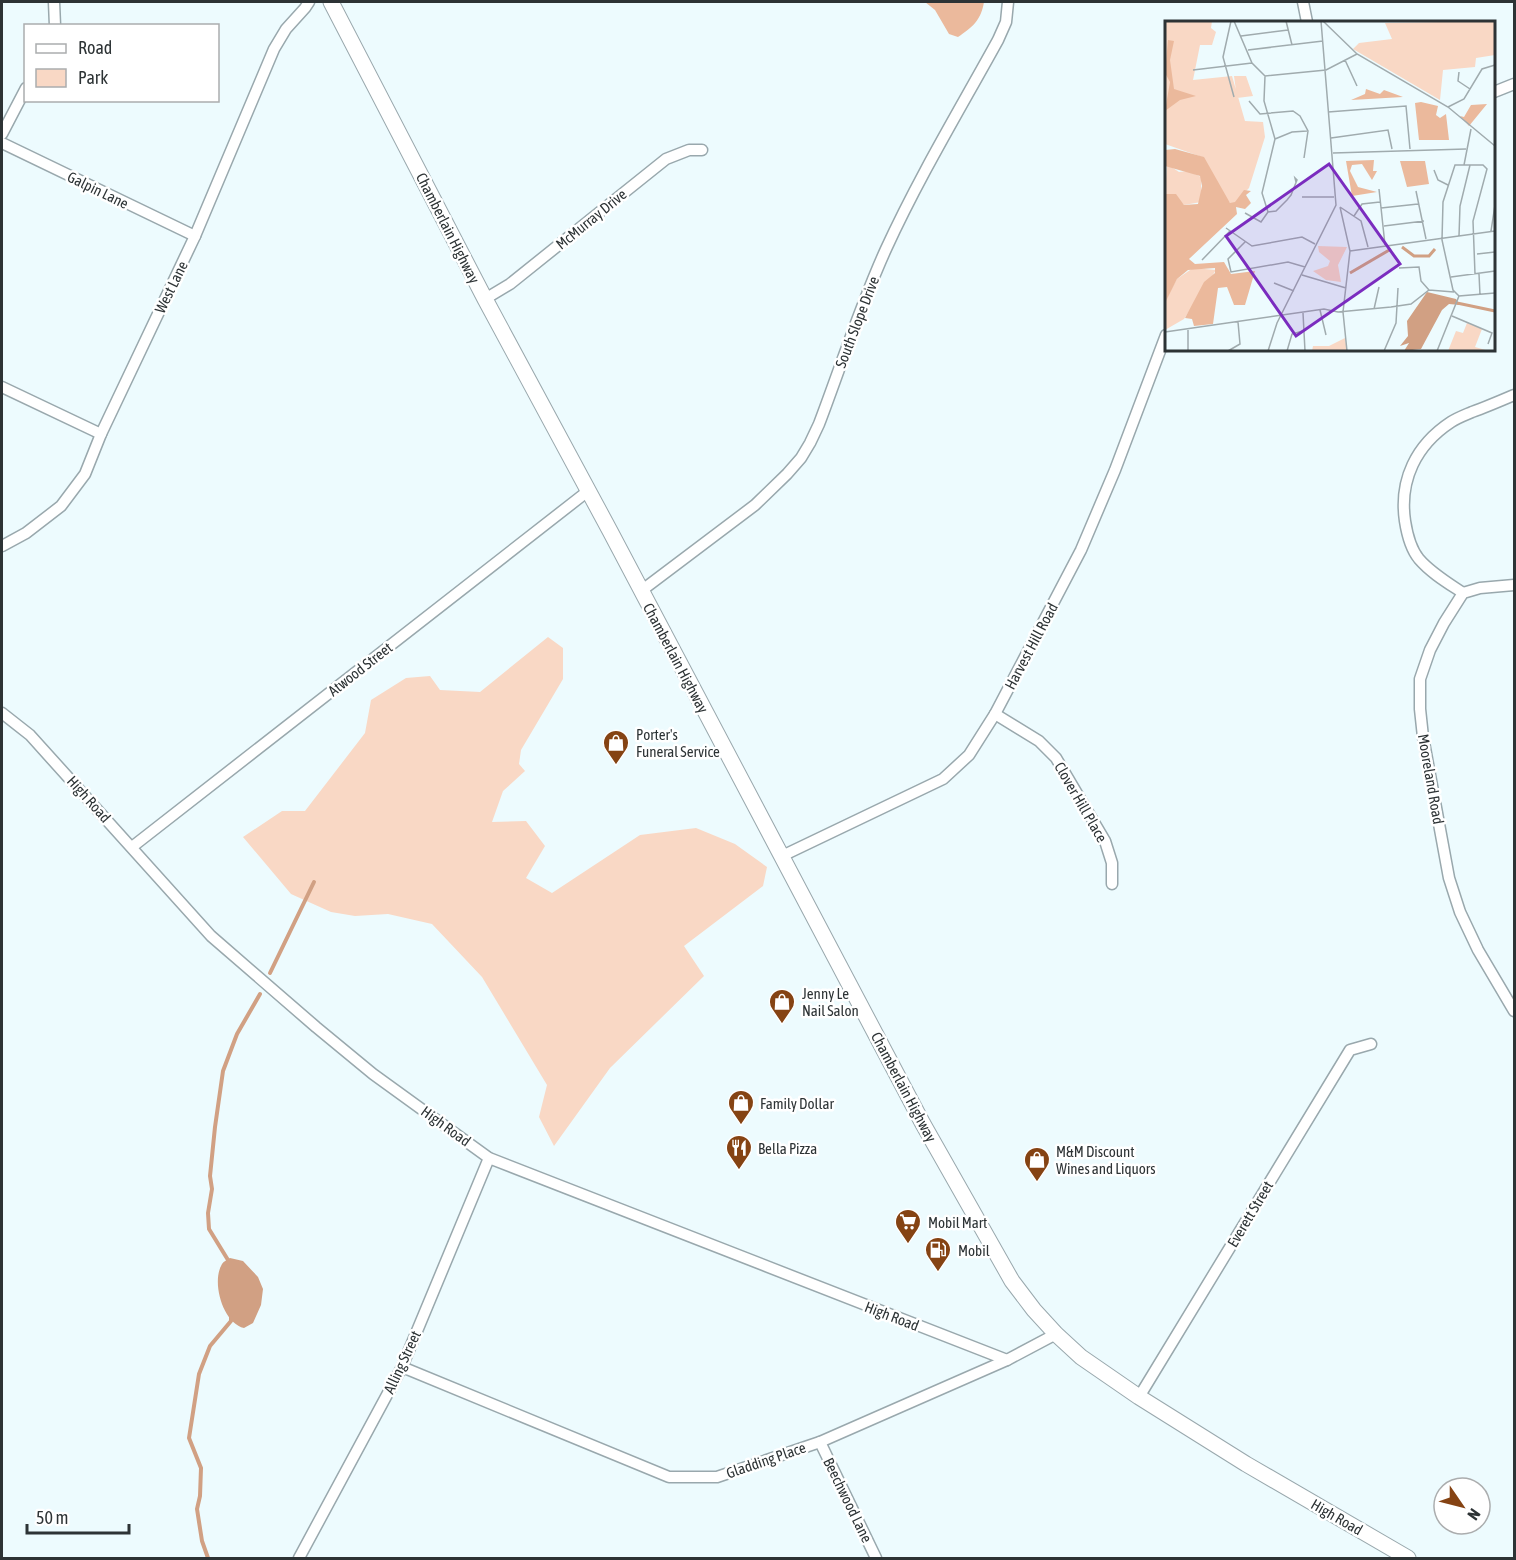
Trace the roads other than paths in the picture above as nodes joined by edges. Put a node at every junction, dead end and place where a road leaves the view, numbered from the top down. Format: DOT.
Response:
graph roads {
  1 [pos="54,2"];
  2 [pos="309,2"];
  3 [pos="331,2"];
  4 [pos="1008,2"];
  5 [pos="1303,2"];
  6 [pos="1307,21"];
  7 [pos="56,24"];
  8 [pos="1515,84"];
  9 [pos="24,92"];
  10 [pos="1495,92"];
  11 [pos="2,134"];
  12 [pos="2,143"];
  13 [pos="702,150"];
  14 [pos="195,236"];
  15 [pos="485,299"];
  16 [pos="1165,340"];
  17 [pos="2,387"];
  18 [pos="1515,395"];
  19 [pos="101,434"];
  20 [pos="588,491"];
  21 [pos="2,546"];
  22 [pos="1515,585"];
  23 [pos="641,591"];
  24 [pos="1463,593"];
  25 [pos="2,712"];
  26 [pos="995,714"];
  27 [pos="132,847"];
  28 [pos="782,856"];
  29 [pos="1112,884"];
  30 [pos="1515,1011"];
  31 [pos="1371,1044"];
  32 [pos="489,1158"];
  33 [pos="1056,1334"];
  34 [pos="1007,1360"];
  35 [pos="402,1367"];
  36 [pos="1139,1398"];
  37 [pos="820,1442"];
  38 [pos="300,1558"];
  39 [pos="876,1558"];
  40 [pos="1408,1558"];
  1 -- 7 [label="street"];
  2 -- 14 [label="street, West Lane"];
  3 -- 15 [label="main road, Chamberlain Highway"];
  4 -- 23 [label="street, South Slope Drive"];
  5 -- 6 [label="street"];
  8 -- 10 [label="street"];
  9 -- 11 [label="street"];
  12 -- 14 [label="street, Galpin Lane"];
  13 -- 15 [label="street, McMurray Drive"];
  14 -- 19 [label="street, West Lane"];
  15 -- 20 [label="main road, Chamberlain Highway"];
  16 -- 26 [label="street, Harvest Hill Road"];
  17 -- 19 [label="street"];
  18 -- 24 [label="street"];
  19 -- 21 [label="street, West Lane"];
  20 -- 23 [label="main road, Chamberlain Highway"];
  20 -- 27 [label="street, Atwood Street"];
  22 -- 24 [label="street"];
  23 -- 28 [label="main road, Chamberlain Highway"];
  24 -- 30 [label="street, Mooreland Road"];
  25 -- 27 [label="street, High Road"];
  26 -- 28 [label="street, Harvest Hill Road"];
  26 -- 29 [label="street, Clover Hill Place"];
  27 -- 32 [label="street, High Road"];
  28 -- 33 [label="main road, Chamberlain Highway"];
  31 -- 36 [label="street, Everett Street"];
  32 -- 34 [label="street, High Road"];
  32 -- 35 [label="street, Alling Street"];
  33 -- 34 [label="street, Gladding Place"];
  33 -- 36 [label="main road, High Road"];
  34 -- 37 [label="street, Gladding Place"];
  35 -- 37 [label="street, Gladding Place"];
  35 -- 38 [label="street, Alling Street"];
  36 -- 40 [label="main road, High Road"];
  37 -- 39 [label="street, Beechwood Lane"];
}
